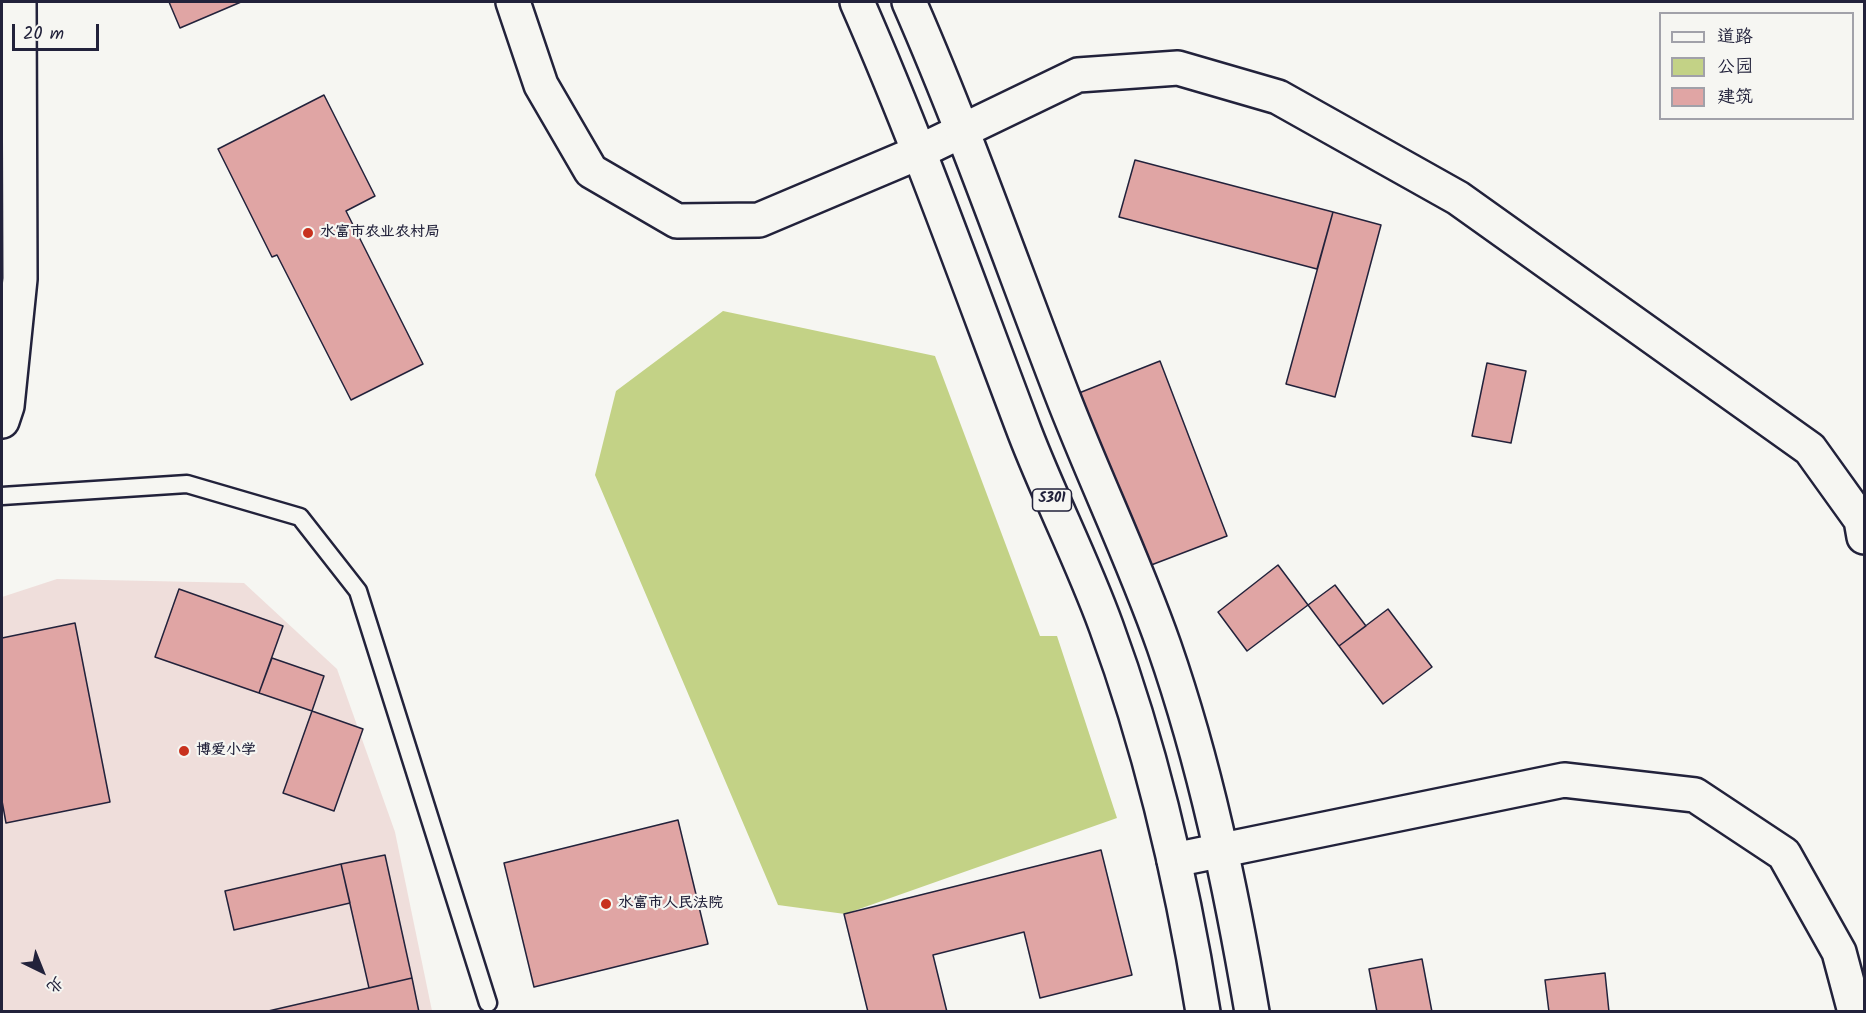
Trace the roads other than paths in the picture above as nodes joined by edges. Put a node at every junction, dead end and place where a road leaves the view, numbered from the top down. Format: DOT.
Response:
graph roads {
  1 [pos="19,2"];
  2 [pos="513,2"];
  3 [pos="857,2"];
  4 [pos="909,2"];
  5 [pos="963,131"];
  6 [pos="920,152"];
  7 [pos="2,421"];
  8 [pos="2,496"];
  9 [pos="1864,537"];
  10 [pos="1220,850"];
  11 [pos="1174,860"];
  12 [pos="488,1003"];
  13 [pos="1203,1011"];
  14 [pos="1252,1011"];
  15 [pos="1854,1011"];
  1 -- 7 [label="street"];
  2 -- 6 [label="street"];
  3 -- 6 [label="street, S301"];
  4 -- 5 [label="street"];
  5 -- 6 [label="street"];
  5 -- 9 [label="street"];
  5 -- 10 [label="street"];
  6 -- 11 [label="street, S301"];
  8 -- 12 [label="lane"];
  10 -- 11 [label="street"];
  10 -- 14 [label="street"];
  10 -- 15 [label="street"];
  11 -- 13 [label="street, S301"];
}
